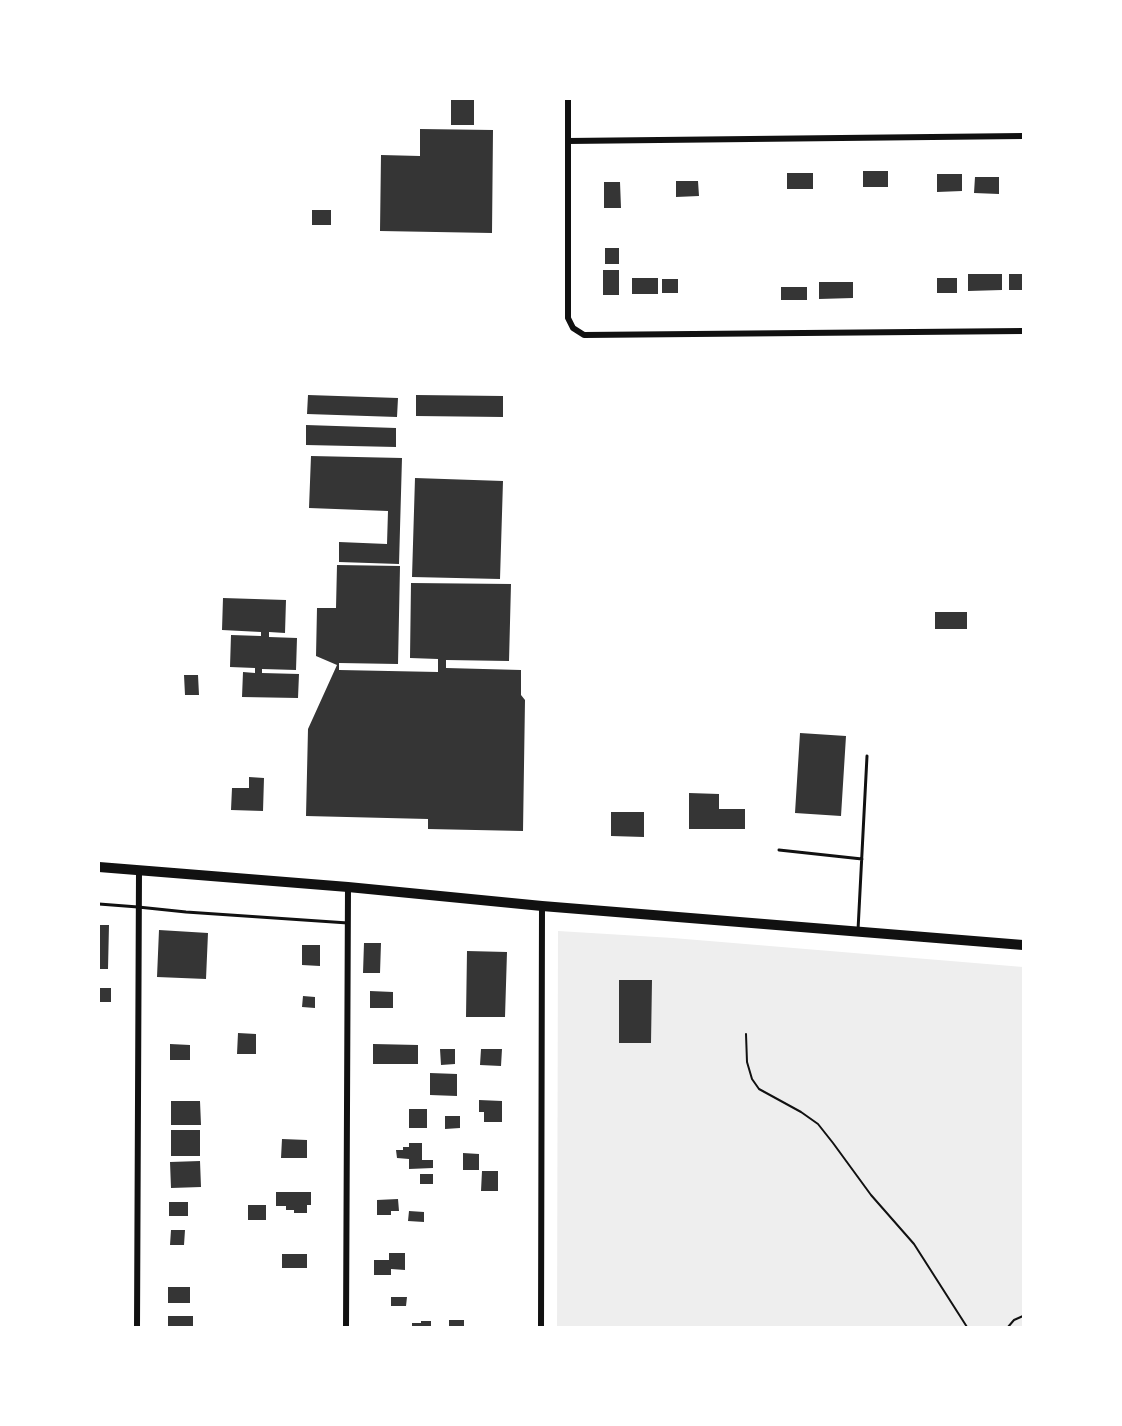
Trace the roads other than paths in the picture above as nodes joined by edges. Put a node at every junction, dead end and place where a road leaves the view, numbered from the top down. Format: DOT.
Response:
graph roads {
  1 [pos="568,99"];
  2 [pos="1023,136"];
  3 [pos="568,141"];
  4 [pos="1023,331"];
  5 [pos="867,756"];
  6 [pos="778,850"];
  7 [pos="861,859"];
  8 [pos="99,867"];
  9 [pos="139,871"];
  10 [pos="348,887"];
  11 [pos="99,904"];
  12 [pos="542,906"];
  13 [pos="138,907"];
  14 [pos="348,923"];
  15 [pos="858,931"];
  16 [pos="1023,945"];
  17 [pos="137,1327"];
  18 [pos="346,1327"];
  19 [pos="542,1327"];
  1 -- 3 [label="street"];
  2 -- 3 [label="street"];
  3 -- 4 [label="street"];
  5 -- 7 [label="lane"];
  6 -- 7 [label="lane"];
  7 -- 15 [label="lane"];
  8 -- 9 [label="main road"];
  9 -- 10 [label="main road"];
  9 -- 13 [label="street"];
  10 -- 12 [label="main road"];
  10 -- 14 [label="street"];
  11 -- 13 [label="lane"];
  12 -- 15 [label="main road"];
  12 -- 19 [label="street"];
  13 -- 14 [label="lane"];
  13 -- 17 [label="street"];
  14 -- 18 [label="street"];
  15 -- 16 [label="main road"];
}
